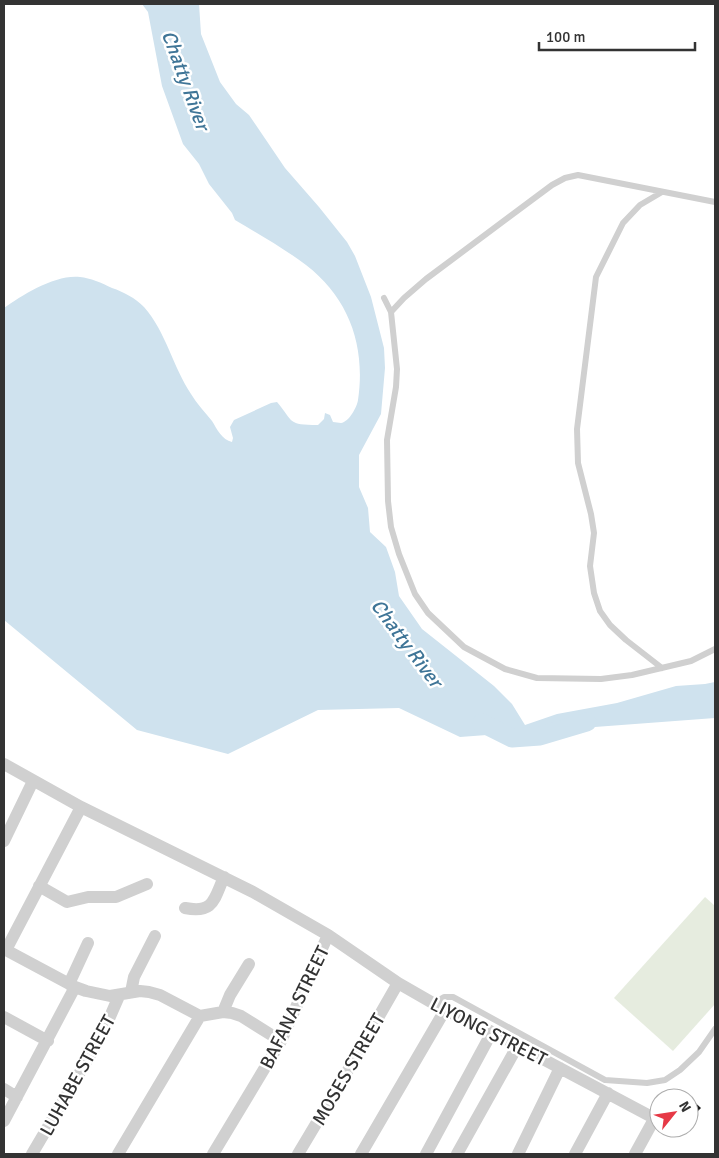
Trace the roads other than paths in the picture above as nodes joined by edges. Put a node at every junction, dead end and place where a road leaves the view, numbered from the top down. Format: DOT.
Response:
graph roads {
  1 [pos="662,192"];
  2 [pos="715,202"];
  3 [pos="384,298"];
  4 [pos="391,312"];
  5 [pos="715,649"];
  6 [pos="662,668"];
  7 [pos="4,764"];
  8 [pos="34,781"];
  9 [pos="81,807"];
  10 [pos="4,841"];
  11 [pos="224,877"];
  12 [pos="147,884"];
  13 [pos="40,886"];
  14 [pos="185,908"];
  15 [pos="155,936"];
  16 [pos="328,936"];
  17 [pos="88,943"];
  18 [pos="5,950"];
  19 [pos="249,964"];
  20 [pos="398,982"];
  21 [pos="72,985"];
  22 [pos="125,994"];
  23 [pos="433,1003"];
  24 [pos="445,1010"];
  25 [pos="224,1012"];
  26 [pos="4,1016"];
  27 [pos="200,1016"];
  28 [pos="715,1030"];
  29 [pos="492,1032"];
  30 [pos="48,1041"];
  31 [pos="281,1041"];
  32 [pos="518,1045"];
  33 [pos="560,1068"];
  34 [pos="4,1089"];
  35 [pos="608,1093"];
  36 [pos="17,1097"];
  37 [pos="4,1121"];
  38 [pos="32,1154"];
  39 [pos="118,1154"];
  40 [pos="213,1154"];
  41 [pos="298,1154"];
  42 [pos="361,1154"];
  43 [pos="426,1154"];
  44 [pos="457,1154"];
  45 [pos="518,1154"];
  46 [pos="575,1154"];
  47 [pos="635,1154"];
  1 -- 2 [label="lane"];
  1 -- 4 [label="lane"];
  1 -- 6 [label="lane"];
  3 -- 4 [label="lane"];
  4 -- 6 [label="lane"];
  5 -- 6 [label="lane"];
  7 -- 8 [label="street, BAFANA STREET"];
  8 -- 9 [label="street, BAFANA STREET"];
  8 -- 10 [label="street"];
  9 -- 11 [label="street, BAFANA STREET"];
  9 -- 13 [label="street"];
  11 -- 14 [label="street"];
  11 -- 16 [label="street, BAFANA STREET"];
  12 -- 13 [label="street"];
  13 -- 18 [label="street"];
  15 -- 22 [label="street, LUHABE STREET"];
  16 -- 20 [label="street, LIYONG STREET"];
  16 -- 31 [label="street, BAFANA STREET"];
  17 -- 21 [label="street"];
  18 -- 21 [label="street"];
  19 -- 25 [label="street"];
  20 -- 23 [label="street, LIYONG STREET"];
  20 -- 41 [label="street, MOSES STREET"];
  21 -- 22 [label="street"];
  21 -- 30 [label="street"];
  22 -- 27 [label="street"];
  22 -- 38 [label="street, LUHABE STREET"];
  23 -- 24 [label="street, LIYONG STREET"];
  23 -- 28 [label="lane"];
  24 -- 29 [label="street, LIYONG STREET"];
  24 -- 42 [label="street"];
  25 -- 27 [label="street"];
  25 -- 31 [label="street"];
  26 -- 30 [label="street"];
  27 -- 39 [label="street"];
  29 -- 32 [label="street, LIYONG STREET"];
  29 -- 43 [label="street"];
  30 -- 36 [label="street"];
  31 -- 40 [label="street, BAFANA STREET"];
  32 -- 33 [label="street, LIYONG STREET"];
  32 -- 44 [label="street"];
  33 -- 35 [label="street, LIYONG STREET"];
  33 -- 45 [label="street"];
  34 -- 36 [label="street"];
  35 -- 46 [label="street"];
  35 -- 47 [label="street, LIYONG STREET"];
  36 -- 37 [label="street"];
}
